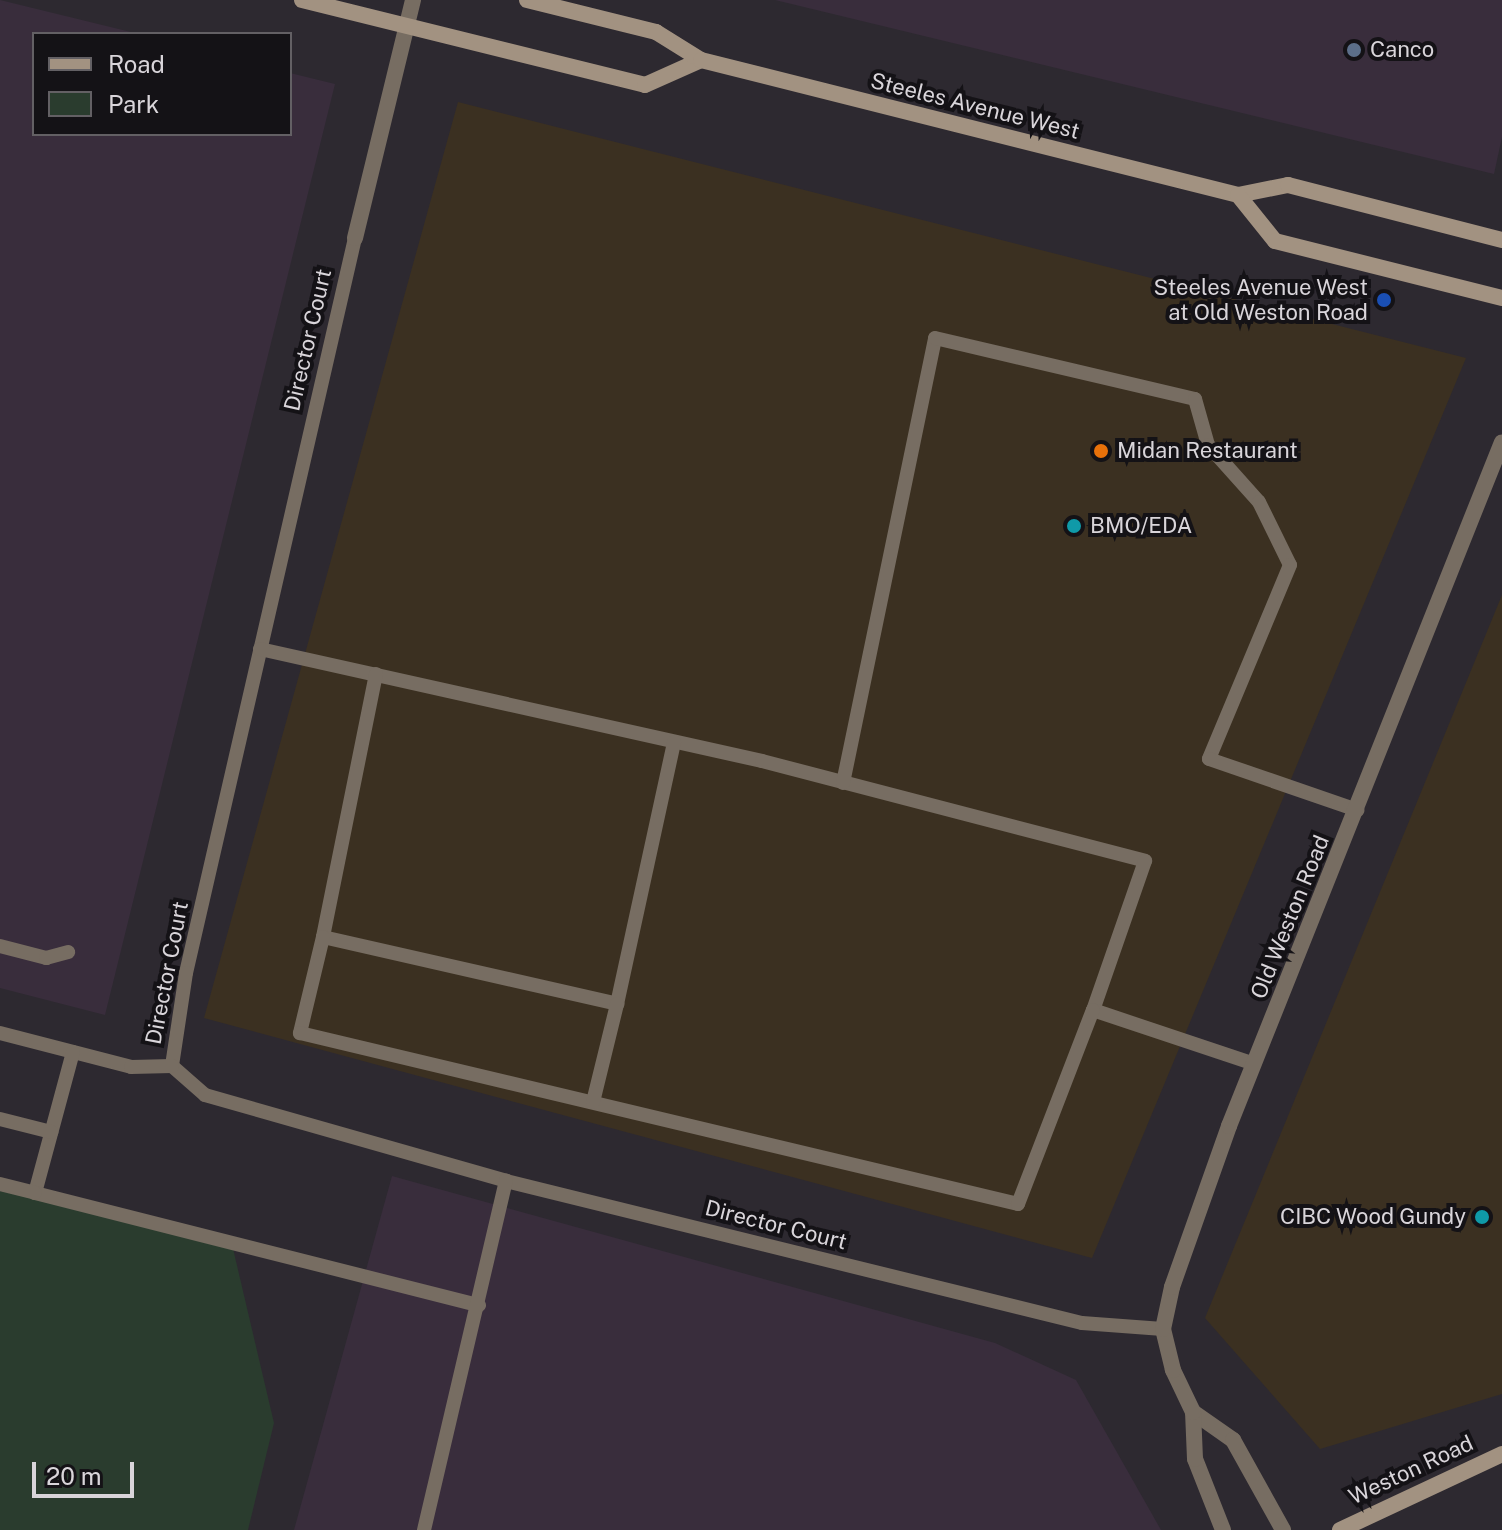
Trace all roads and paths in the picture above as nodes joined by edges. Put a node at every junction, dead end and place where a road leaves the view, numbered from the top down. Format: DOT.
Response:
graph roads {
  1 [pos="302,0"];
  2 [pos="413,0"];
  3 [pos="527,0"];
  4 [pos="408,24"];
  5 [pos="701,60"];
  6 [pos="1238,195"];
  7 [pos="355,238"];
  8 [pos="1502,240"];
  9 [pos="1502,298"];
  10 [pos="1502,442"];
  11 [pos="260,649"];
  12 [pos="376,674"];
  13 [pos="674,742"];
  14 [pos="843,783"];
  15 [pos="1357,810"];
  16 [pos="323,937"];
  17 [pos="0,946"];
  18 [pos="68,952"];
  19 [pos="617,1004"];
  20 [pos="1093,1010"];
  21 [pos="0,1033"];
  22 [pos="73,1052"];
  23 [pos="1254,1064"];
  24 [pos="172,1066"];
  25 [pos="593,1102"];
  26 [pos="0,1119"];
  27 [pos="51,1132"];
  28 [pos="506,1181"];
  29 [pos="0,1184"];
  30 [pos="35,1193"];
  31 [pos="479,1305"];
  32 [pos="1163,1329"];
  33 [pos="1193,1412"];
  34 [pos="1502,1454"];
  35 [pos="424,1530"];
  36 [pos="1223,1530"];
  37 [pos="1283,1530"];
  38 [pos="1340,1530"];
  1 -- 4 [label="main road"];
  2 -- 4 [label="street, Director Court"];
  3 -- 5 [label="main road, Steeles Avenue West"];
  4 -- 5 [label="main road"];
  4 -- 7 [label="street, Director Court"];
  5 -- 6 [label="main road, Steeles Avenue West"];
  6 -- 8 [label="main road, Steeles Avenue West"];
  6 -- 9 [label="main road"];
  7 -- 11 [label="lane, Director Court"];
  10 -- 15 [label="street, Old Weston Road"];
  11 -- 12 [label="lane"];
  11 -- 24 [label="lane, Director Court"];
  12 -- 13 [label="lane"];
  12 -- 16 [label="lane"];
  13 -- 14 [label="lane"];
  13 -- 19 [label="lane"];
  14 -- 15 [label="lane"];
  14 -- 20 [label="lane"];
  15 -- 23 [label="street, Old Weston Road"];
  16 -- 19 [label="lane"];
  16 -- 25 [label="lane"];
  17 -- 18 [label="lane"];
  19 -- 25 [label="lane"];
  20 -- 23 [label="lane"];
  20 -- 25 [label="lane"];
  21 -- 22 [label="lane"];
  22 -- 24 [label="lane"];
  22 -- 27 [label="lane"];
  23 -- 32 [label="street, Old Weston Road"];
  24 -- 28 [label="lane, Director Court"];
  26 -- 27 [label="lane"];
  27 -- 30 [label="lane"];
  28 -- 31 [label="lane"];
  28 -- 32 [label="lane, Director Court"];
  29 -- 30 [label="lane"];
  30 -- 31 [label="lane"];
  31 -- 35 [label="lane"];
  32 -- 33 [label="street, Old Weston Road"];
  33 -- 36 [label="street, Old Weston Road"];
  33 -- 37 [label="street, Old Weston Road"];
  34 -- 38 [label="main road, Weston Road"];
}
